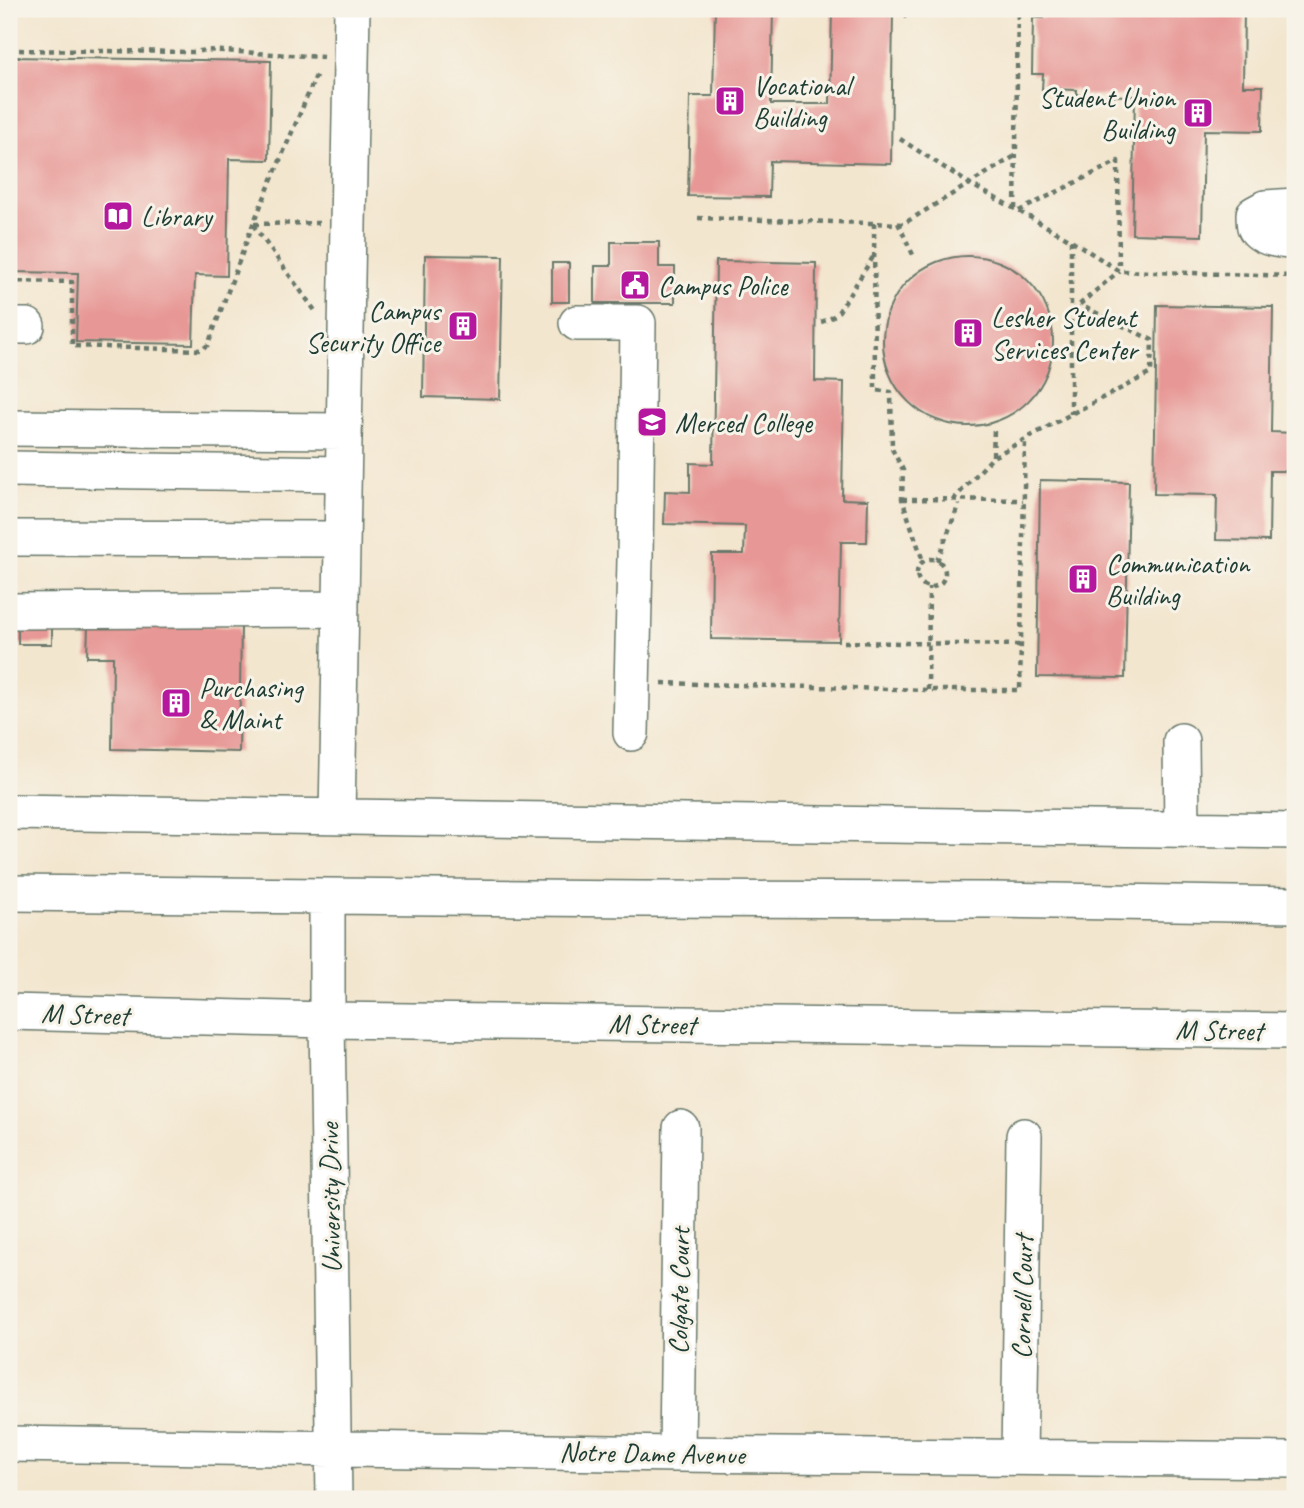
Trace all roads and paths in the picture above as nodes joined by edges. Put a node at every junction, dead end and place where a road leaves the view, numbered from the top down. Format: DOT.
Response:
graph roads {
  1 [pos="352,9"];
  2 [pos="916,9"];
  3 [pos="1018,9"];
  4 [pos="904,16"];
  5 [pos="9,50"];
  6 [pos="900,139"];
  7 [pos="1015,156"];
  8 [pos="970,184"];
  9 [pos="1295,206"];
  10 [pos="1017,210"];
  11 [pos="698,218"];
  12 [pos="347,223"];
  13 [pos="874,223"];
  14 [pos="898,223"];
  15 [pos="253,224"];
  16 [pos="1071,240"];
  17 [pos="1295,241"];
  18 [pos="875,254"];
  19 [pos="915,259"];
  20 [pos="1119,271"];
  21 [pos="1295,276"];
  22 [pos="9,281"];
  23 [pos="1080,305"];
  24 [pos="1071,312"];
  25 [pos="821,322"];
  26 [pos="577,323"];
  27 [pos="345,352"];
  28 [pos="1071,414"];
  29 [pos="9,428"];
  30 [pos="994,429"];
  31 [pos="343,431"];
  32 [pos="1025,440"];
  33 [pos="993,457"];
  34 [pos="9,469"];
  35 [pos="343,474"];
  36 [pos="902,499"];
  37 [pos="953,500"];
  38 [pos="1023,500"];
  39 [pos="959,504"];
  40 [pos="9,538"];
  41 [pos="341,539"];
  42 [pos="923,561"];
  43 [pos="937,561"];
  44 [pos="929,587"];
  45 [pos="341,609"];
  46 [pos="9,611"];
  47 [pos="844,642"];
  48 [pos="929,645"];
  49 [pos="1020,645"];
  50 [pos="653,682"];
  51 [pos="928,690"];
  52 [pos="631,733"];
  53 [pos="1181,741"];
  54 [pos="9,812"];
  55 [pos="337,816"];
  56 [pos="1182,829"];
  57 [pos="1295,831"];
  58 [pos="9,893"];
  59 [pos="327,897"];
  60 [pos="1295,905"];
  61 [pos="9,1012"];
  62 [pos="327,1020"];
  63 [pos="1295,1031"];
  64 [pos="681,1128"];
  65 [pos="1024,1136"];
  66 [pos="9,1444"];
  67 [pos="334,1449"];
  68 [pos="677,1454"];
  69 [pos="1019,1457"];
  70 [pos="1295,1460"];
  71 [pos="334,1499"];
  1 -- 12 [label="street"];
  2 -- 4 [label="path"];
  3 -- 7 [label="path"];
  5 -- 15 [label="path"];
  6 -- 8 [label="path"];
  7 -- 8 [label="path"];
  7 -- 10 [label="path"];
  8 -- 10 [label="path"];
  8 -- 14 [label="path"];
  9 -- 17 [label="street"];
  10 -- 16 [label="path"];
  10 -- 20 [label="path"];
  11 -- 13 [label="path"];
  12 -- 15 [label="path"];
  12 -- 27 [label="street"];
  13 -- 14 [label="path"];
  13 -- 18 [label="path"];
  14 -- 19 [label="path"];
  15 -- 22 [label="path"];
  15 -- 27 [label="path"];
  16 -- 20 [label="path"];
  16 -- 24 [label="path"];
  18 -- 25 [label="path"];
  18 -- 36 [label="path"];
  20 -- 21 [label="path"];
  20 -- 23 [label="path"];
  23 -- 24 [label="path"];
  23 -- 28 [label="path"];
  24 -- 28 [label="path"];
  26 -- 52 [label="street"];
  27 -- 31 [label="street"];
  28 -- 32 [label="path"];
  29 -- 31 [label="street"];
  30 -- 33 [label="path"];
  31 -- 35 [label="street"];
  32 -- 33 [label="path"];
  32 -- 38 [label="path"];
  33 -- 37 [label="path"];
  34 -- 35 [label="street"];
  35 -- 41 [label="street"];
  36 -- 37 [label="path"];
  36 -- 42 [label="path"];
  37 -- 38 [label="path"];
  38 -- 49 [label="path"];
  39 -- 43 [label="path"];
  40 -- 41 [label="street"];
  41 -- 45 [label="street"];
  42 -- 43 [label="path"];
  42 -- 44 [label="path"];
  43 -- 44 [label="path"];
  44 -- 48 [label="path"];
  45 -- 46 [label="street"];
  45 -- 55 [label="street"];
  47 -- 48 [label="path"];
  48 -- 49 [label="path"];
  48 -- 51 [label="path"];
  49 -- 51 [label="path"];
  50 -- 51 [label="path"];
  53 -- 56 [label="street"];
  54 -- 55 [label="street"];
  55 -- 56 [label="street"];
  56 -- 57 [label="street"];
  58 -- 59 [label="street"];
  59 -- 60 [label="street"];
  59 -- 62 [label="street, University Drive"];
  61 -- 62 [label="street, M Street"];
  62 -- 63 [label="street, M Street"];
  62 -- 67 [label="street, University Drive"];
  64 -- 68 [label="street, Colgate Court"];
  65 -- 69 [label="street, Cornell Court"];
  66 -- 67 [label="street, Notre Dame Avenue"];
  67 -- 68 [label="street, Notre Dame Avenue"];
  67 -- 71 [label="street, University Drive"];
  68 -- 69 [label="street, Notre Dame Avenue"];
  69 -- 70 [label="street, Notre Dame Avenue"];
}
